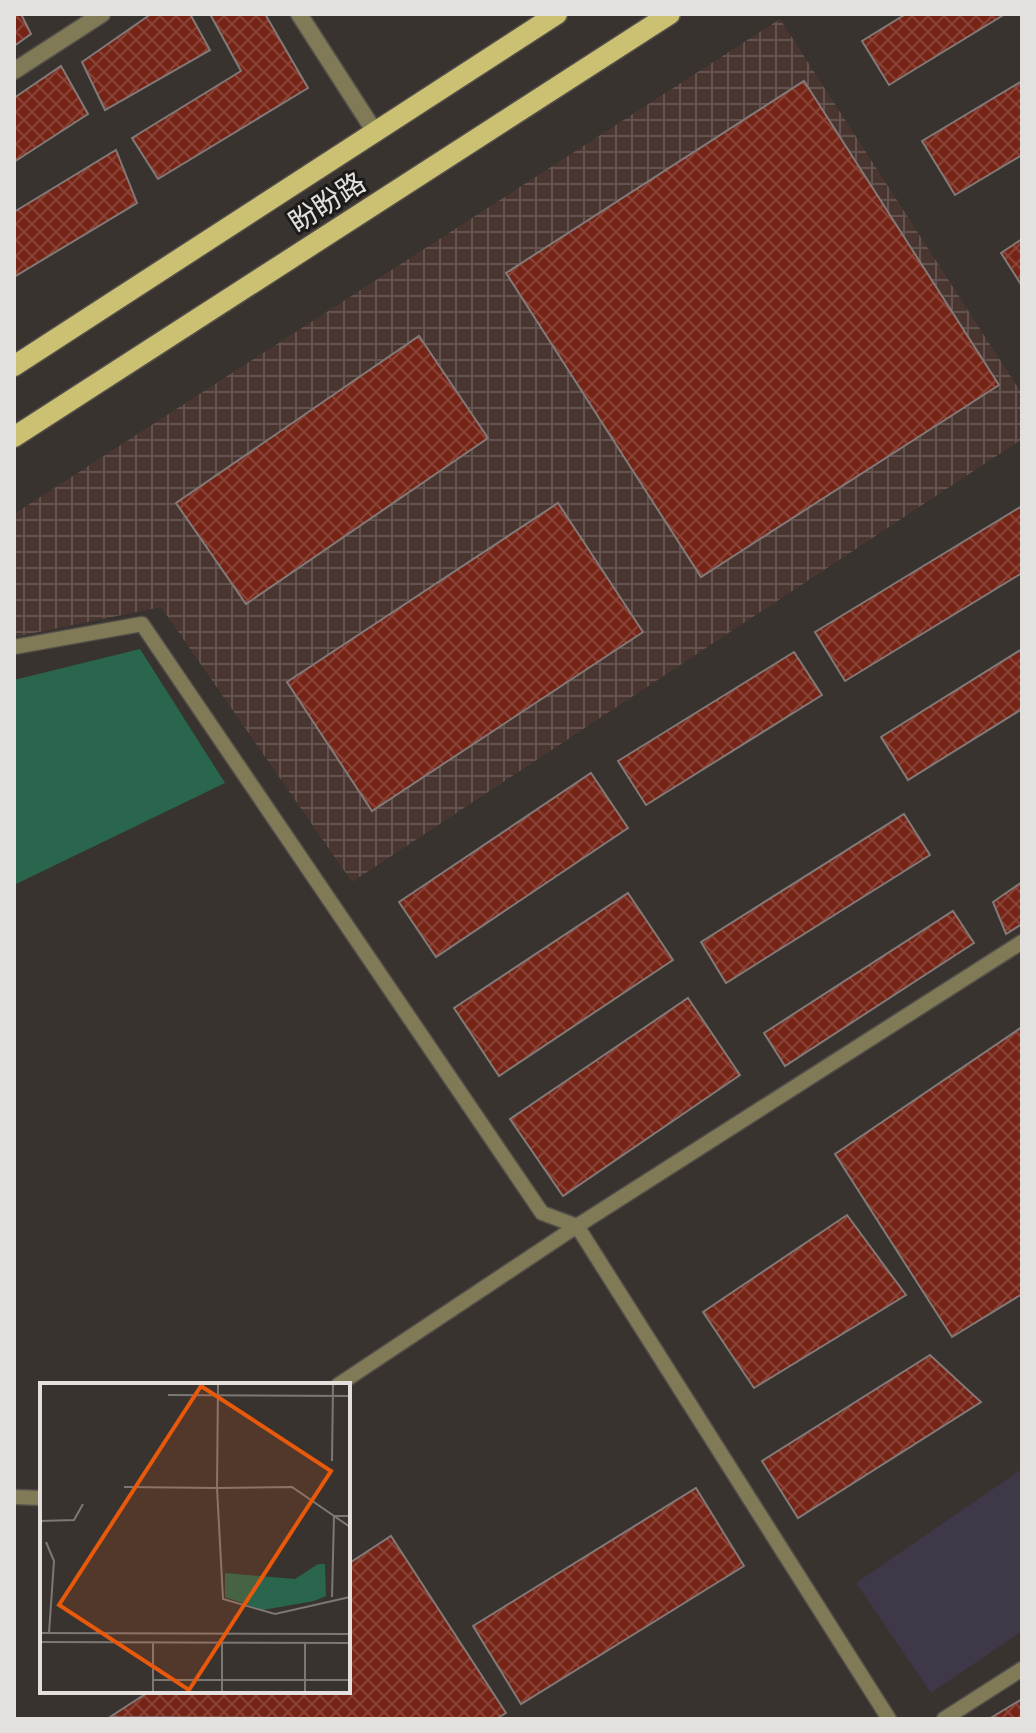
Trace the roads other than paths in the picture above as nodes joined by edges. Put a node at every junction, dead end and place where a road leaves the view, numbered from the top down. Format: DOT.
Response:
graph roads {
  1 [pos="102,14"];
  2 [pos="299,14"];
  3 [pos="557,14"];
  4 [pos="670,14"];
  5 [pos="14,71"];
  6 [pos="375,132"];
  7 [pos="14,366"];
  8 [pos="14,437"];
  9 [pos="14,647"];
  10 [pos="1022,942"];
  11 [pos="577,1226"];
  12 [pos="341,1383"];
  13 [pos="14,1497"];
  14 [pos="40,1498"];
  15 [pos="1022,1669"];
  16 [pos="889,1719"];
  17 [pos="944,1719"];
  1 -- 5 [label="street"];
  2 -- 6 [label="street"];
  3 -- 6 [label="main road, 盼盼路"];
  4 -- 8 [label="main road, 盼盼路"];
  6 -- 7 [label="main road, 盼盼路"];
  9 -- 11 [label="lane"];
  10 -- 11 [label="lane"];
  11 -- 12 [label="lane"];
  11 -- 16 [label="lane"];
  13 -- 14 [label="lane"];
  15 -- 17 [label="lane"];
}
